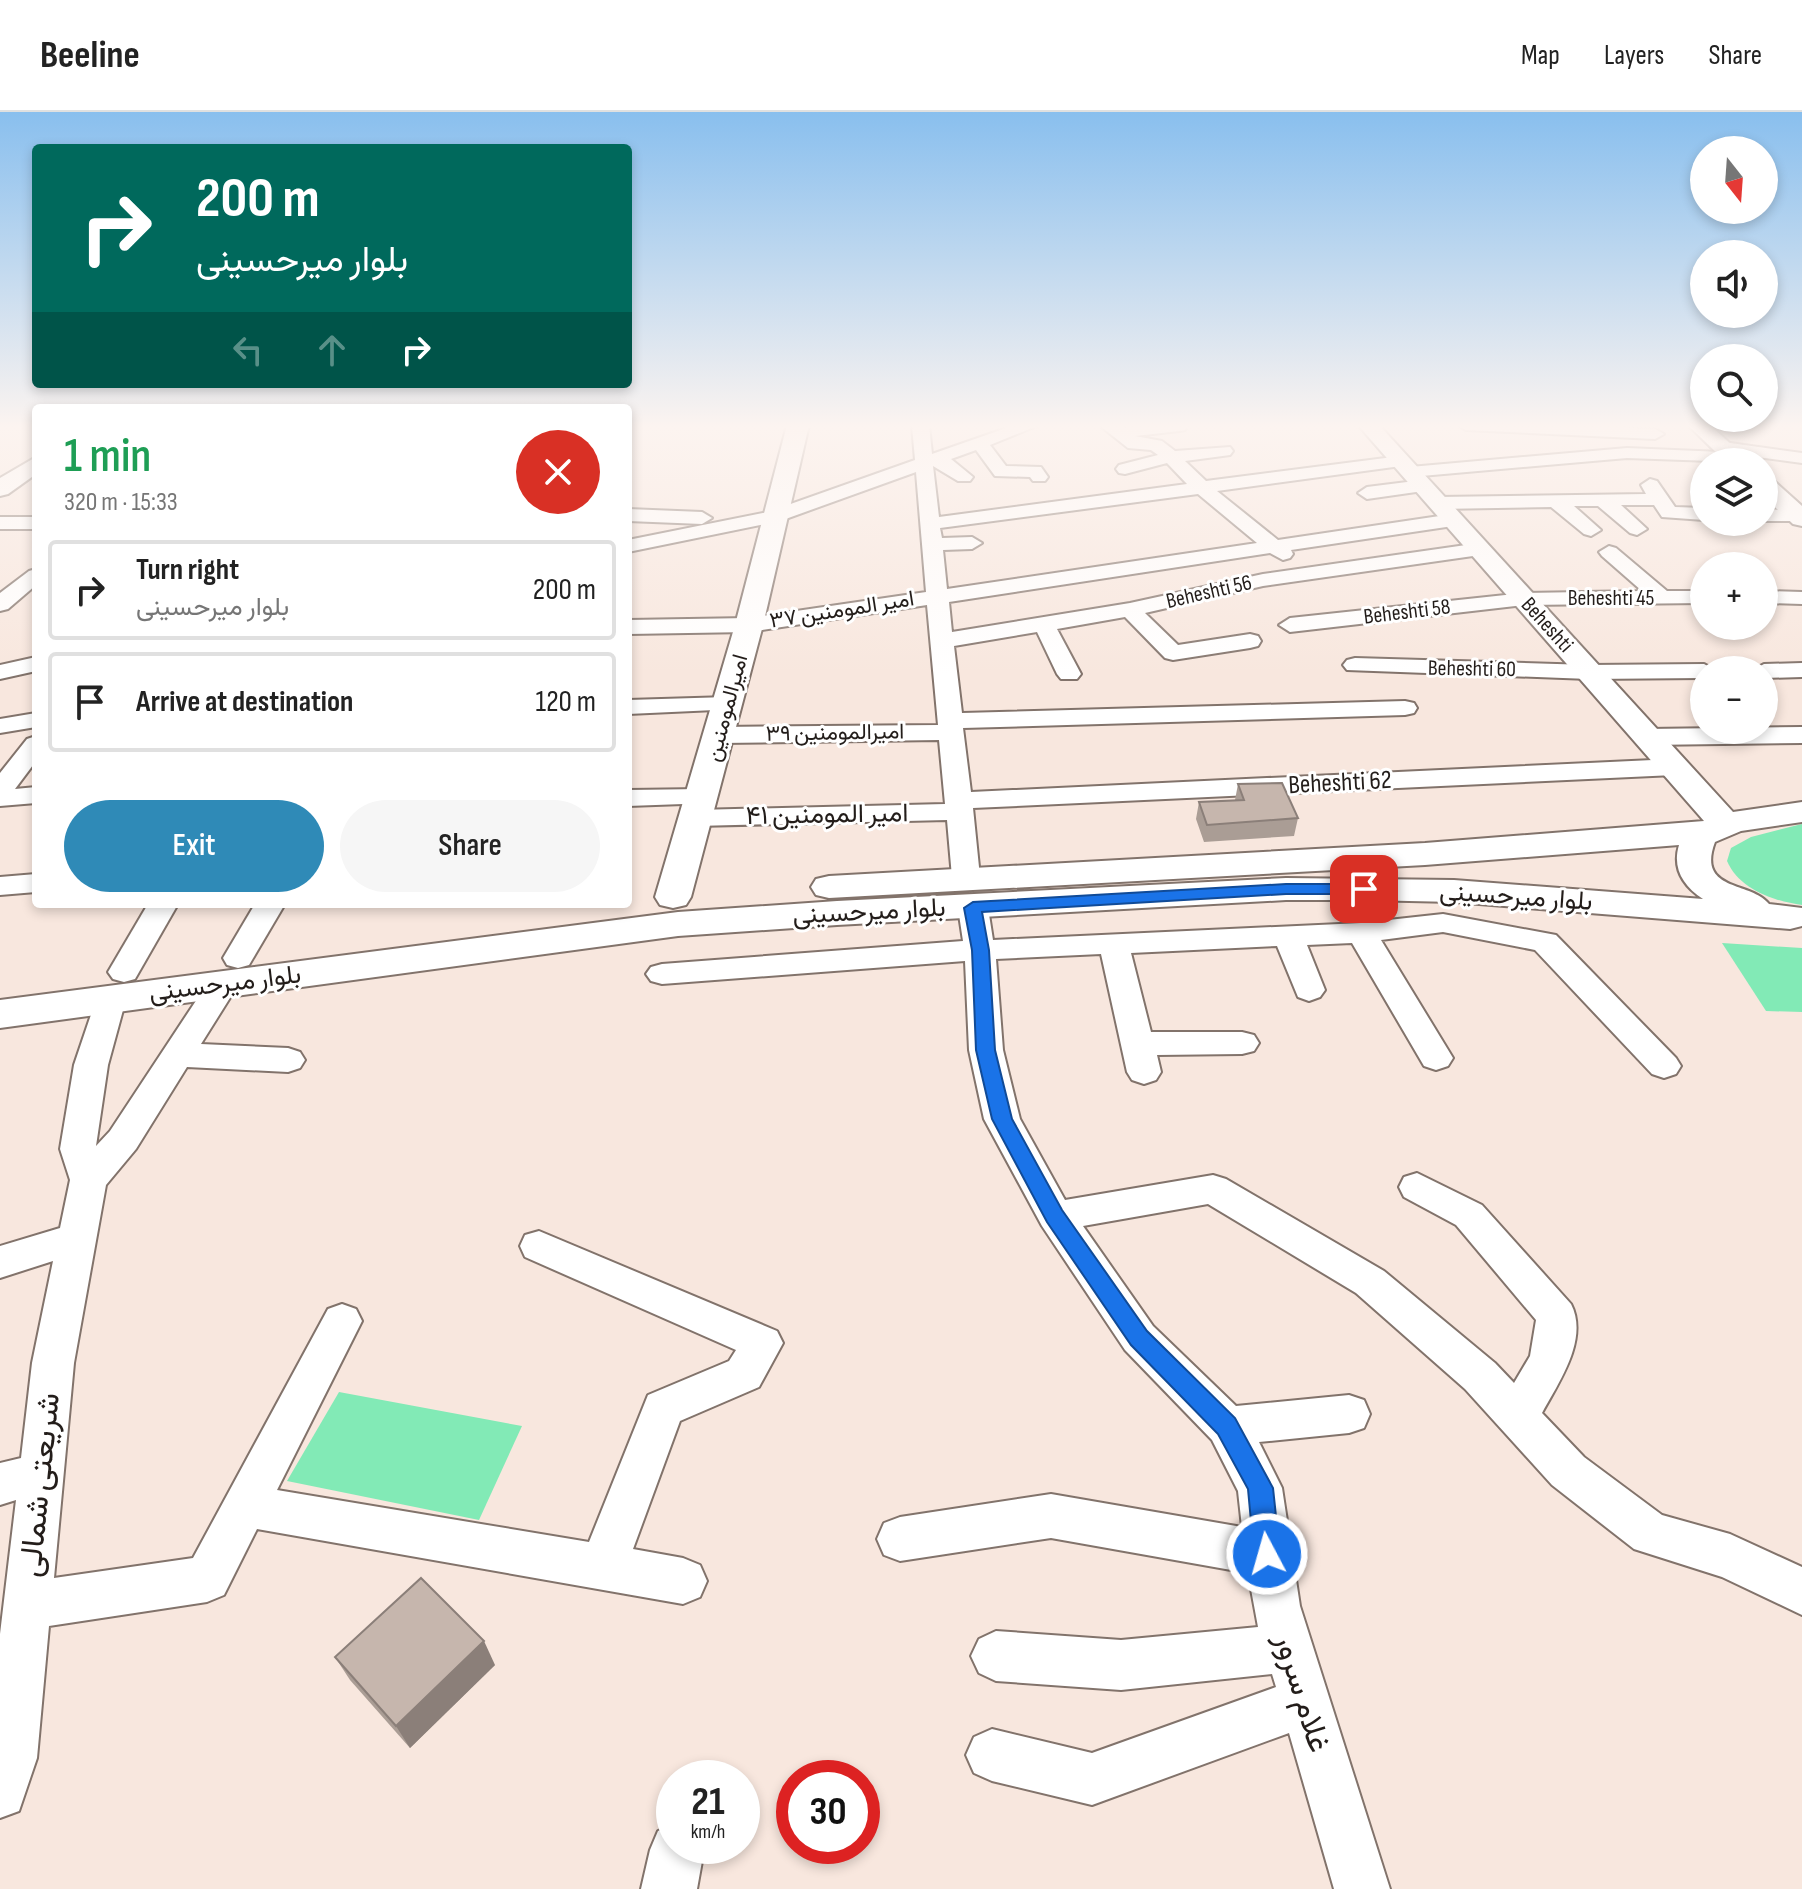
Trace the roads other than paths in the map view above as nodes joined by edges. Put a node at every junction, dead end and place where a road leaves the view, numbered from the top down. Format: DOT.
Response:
graph roads {
  1 [pos="775,508"];
  2 [pos="798,508"];
  3 [pos="929,508"];
  4 [pos="1050,508"];
  5 [pos="1226,508"];
  6 [pos="1374,508"];
  7 [pos="1443,508"];
  8 [pos="1564,508"];
  9 [pos="1612,508"];
  10 [pos="1670,508"];
  11 [pos="1011,513"];
  12 [pos="1690,515"];
  13 [pos="634,516"];
  14 [pos="773,517"];
  15 [pos="0,523"];
  16 [pos="32,523"];
  17 [pos="1637,529"];
  18 [pos="1591,530"];
  19 [pos="1026,532"];
  20 [pos="929,534"];
  21 [pos="972,543"];
  22 [pos="1273,547"];
  23 [pos="632,549"];
  24 [pos="1480,549"];
  25 [pos="1609,552"];
  26 [pos="1308,573"];
  27 [pos="32,578"];
  28 [pos="936,595"];
  29 [pos="1690,597"];
  30 [pos="1662,598"];
  31 [pos="1778,598"];
  32 [pos="1524,599"];
  33 [pos="1,604"];
  34 [pos="1130,610"];
  35 [pos="1802,616"];
  36 [pos="1044,624"];
  37 [pos="749,625"];
  38 [pos="1290,625"];
  39 [pos="632,627"];
  40 [pos="941,641"];
  41 [pos="1250,641"];
  42 [pos="32,665"];
  43 [pos="1355,665"];
  44 [pos="1798,670"];
  45 [pos="1690,671"];
  46 [pos="1778,671"];
  47 [pos="0,672"];
  48 [pos="1589,672"];
  49 [pos="1069,674"];
  50 [pos="728,704"];
  51 [pos="632,707"];
  52 [pos="1405,708"];
  53 [pos="32,721"];
  54 [pos="0,726"];
  55 [pos="950,726"];
  56 [pos="720,735"];
  57 [pos="1802,735"];
  58 [pos="1647,737"];
  59 [pos="32,749"];
  60 [pos="1674,767"];
  61 [pos="0,790"];
  62 [pos="32,795"];
  63 [pos="0,798"];
  64 [pos="632,799"];
  65 [pos="958,807"];
  66 [pos="699,808"];
  67 [pos="1802,812"];
  68 [pos="1715,829"];
  69 [pos="32,883"];
  70 [pos="0,886"];
  71 [pos="969,892"];
  72 [pos="673,897"];
  73 [pos="632,903"];
  74 [pos="161,908"];
  75 [pos="268,908"];
  76 [pos="602,908"];
  77 [pos="1796,918"];
  78 [pos="1361,933"];
  79 [pos="1288,936"];
  80 [pos="1114,944"];
  81 [pos="980,950"];
  82 [pos="230,971"];
  83 [pos="662,974"];
  84 [pos="117,986"];
  85 [pos="1309,990"];
  86 [pos="7,1001"];
  87 [pos="1242,1043"];
  88 [pos="177,1055"];
  89 [pos="1436,1058"];
  90 [pos="288,1060"];
  91 [pos="1664,1066"];
  92 [pos="88,1180"];
  93 [pos="1417,1187"];
  94 [pos="1055,1216"];
  95 [pos="75,1239"];
  96 [pos="539,1246"];
  97 [pos="0,1262"];
  98 [pos="342,1321"];
  99 [pos="1349,1414"];
  100 [pos="1517,1417"];
  101 [pos="1227,1426"];
  102 [pos="21,1478"];
  103 [pos="247,1506"];
  104 [pos="900,1539"];
  105 [pos="1267,1554"];
  106 [pos="603,1567"];
  107 [pos="683,1581"];
  108 [pos="1802,1592"];
  109 [pos="27,1606"];
  110 [pos="1289,1648"];
  111 [pos="996,1656"];
  112 [pos="1305,1702"];
  113 [pos="7,1727"];
  114 [pos="992,1755"];
  115 [pos="0,1792"];
  116 [pos="1362,1889"];
  1 -- 14 [label="main road, امیرالمومنین"];
  2 -- 14 [label="street"];
  3 -- 20 [label="street, غلام سرور"];
  4 -- 11 [label="street"];
  5 -- 22 [label="street"];
  6 -- 22 [label="street, امیر المومنین ۳۷"];
  7 -- 24 [label="main road, Beheshti"];
  8 -- 18 [label="street"];
  9 -- 17 [label="street"];
  10 -- 12 [label="street"];
  11 -- 19 [label="street"];
  11 -- 20 [label="street"];
  13 -- 14 [label="street"];
  14 -- 23 [label="street"];
  14 -- 37 [label="main road, امیرالمومنین"];
  15 -- 16 [label="street"];
  20 -- 21 [label="street"];
  20 -- 28 [label="street, غلام سرور"];
  22 -- 26 [label="street"];
  22 -- 28 [label="street, امیر المومنین ۳۷"];
  24 -- 26 [label="street, Beheshti 56"];
  24 -- 32 [label="main road, Beheshti"];
  25 -- 30 [label="street"];
  26 -- 34 [label="street, Beheshti 56"];
  27 -- 33 [label="street"];
  28 -- 37 [label="street, امیر المومنین ۳۷"];
  28 -- 40 [label="street, غلام سرور"];
  29 -- 30 [label="street, Beheshti 45"];
  30 -- 32 [label="street, Beheshti 45"];
  31 -- 35 [label="street"];
  32 -- 38 [label="street, Beheshti 58"];
  32 -- 48 [label="main road, Beheshti"];
  34 -- 36 [label="street, Beheshti 56"];
  34 -- 41 [label="street"];
  36 -- 40 [label="street, Beheshti 56"];
  36 -- 49 [label="street"];
  37 -- 39 [label="street, امیر المومنین ۳۷"];
  37 -- 50 [label="main road, امیرالمومنین"];
  40 -- 55 [label="street, غلام سرور"];
  42 -- 47 [label="street"];
  43 -- 48 [label="street, Beheshti 60"];
  44 -- 46 [label="street"];
  45 -- 48 [label="street, Beheshti 60"];
  48 -- 58 [label="main road, Beheshti"];
  50 -- 51 [label="street"];
  50 -- 56 [label="main road, امیرالمومنین"];
  52 -- 55 [label="street, امیرالمومنین ۳۹"];
  53 -- 54 [label="street"];
  55 -- 56 [label="street, امیرالمومنین ۳۹"];
  55 -- 65 [label="street, غلام سرور"];
  56 -- 66 [label="main road, امیرالمومنین"];
  57 -- 58 [label="street"];
  58 -- 60 [label="main road, Beheshti"];
  59 -- 61 [label="street"];
  60 -- 65 [label="street, Beheshti 62"];
  60 -- 68 [label="main road, Beheshti"];
  62 -- 63 [label="street"];
  64 -- 66 [label="street, امیر المومنین ۴۱"];
  65 -- 66 [label="street, امیر المومنین ۴۱"];
  65 -- 71 [label="street, غلام سرور"];
  66 -- 72 [label="main road, امیرالمومنین"];
  67 -- 68 [label="main road, بلوار میرحسینی"];
  68 -- 71 [label="main road, بلوار میرحسینی"];
  68 -- 77 [label="main road"];
  69 -- 70 [label="street"];
  71 -- 72 [label="main road, بلوار میرحسینی"];
  71 -- 77 [label="main road, بلوار میرحسینی"];
  71 -- 81 [label="street, غلام سرور"];
  71 -- 82 [label="main road, بلوار میرحسینی"];
  72 -- 73 [label="main road, بلوار میرحسینی"];
  74 -- 84 [label="street, شریعتی شمالی"];
  75 -- 82 [label="street, شریعتی شمالی"];
  76 -- 82 [label="main road, بلوار میرحسینی"];
  78 -- 79 [label="street"];
  78 -- 89 [label="street"];
  78 -- 91 [label="street"];
  79 -- 80 [label="street"];
  79 -- 85 [label="street"];
  80 -- 81 [label="street"];
  80 -- 87 [label="street"];
  81 -- 83 [label="street"];
  81 -- 94 [label="street, غلام سرور"];
  82 -- 84 [label="main road, بلوار میرحسینی"];
  82 -- 88 [label="street, شریعتی شمالی"];
  84 -- 86 [label="main road, بلوار میرحسینی"];
  84 -- 92 [label="street, شریعتی شمالی"];
  88 -- 90 [label="street"];
  88 -- 92 [label="street, شریعتی شمالی"];
  92 -- 95 [label="street, شریعتی شمالی"];
  93 -- 100 [label="street"];
  94 -- 100 [label="street"];
  94 -- 101 [label="street, غلام سرور"];
  95 -- 97 [label="street"];
  95 -- 102 [label="street, شریعتی شمالی"];
  96 -- 106 [label="street"];
  98 -- 103 [label="street"];
  99 -- 101 [label="street"];
  100 -- 108 [label="street"];
  101 -- 105 [label="street, غلام سرور"];
  102 -- 109 [label="street, شریعتی شمالی"];
  103 -- 106 [label="street"];
  103 -- 109 [label="street"];
  104 -- 105 [label="street"];
  105 -- 110 [label="street, غلام سرور"];
  106 -- 107 [label="street"];
  109 -- 113 [label="street, شریعتی شمالی"];
  110 -- 111 [label="street"];
  110 -- 112 [label="street, غلام سرور"];
  112 -- 114 [label="street"];
  112 -- 116 [label="street, غلام سرور"];
  113 -- 115 [label="street, شریعتی شمالی"];
}
